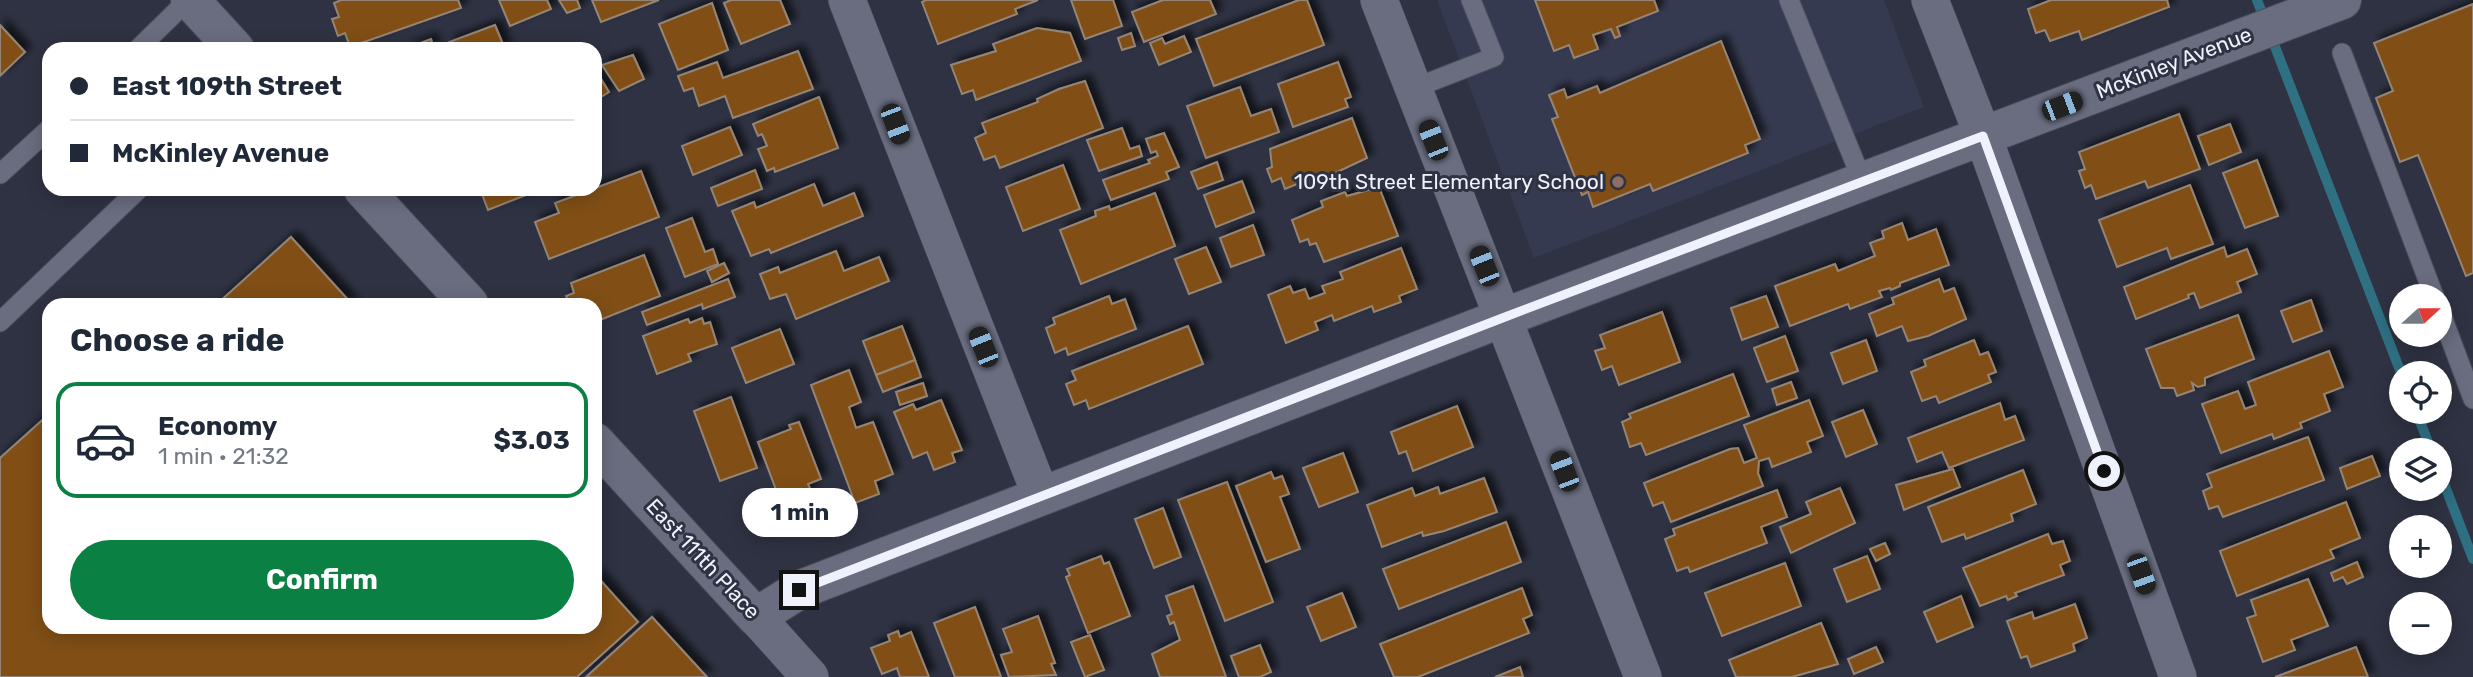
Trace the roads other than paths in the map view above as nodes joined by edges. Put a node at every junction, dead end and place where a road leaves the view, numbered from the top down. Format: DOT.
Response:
graph roads {
  1 [pos="189,0"];
  2 [pos="847,0"];
  3 [pos="1379,0"];
  4 [pos="1471,0"];
  5 [pos="1788,0"];
  6 [pos="1930,0"];
  7 [pos="2341,0"];
  8 [pos="145,42"];
  9 [pos="228,42"];
  10 [pos="2342,53"];
  11 [pos="1412,89"];
  12 [pos="42,135"];
  13 [pos="1983,136"];
  14 [pos="0,174"];
  15 [pos="1862,180"];
  16 [pos="132,196"];
  17 [pos="369,196"];
  18 [pos="2429,284"];
  19 [pos="463,298"];
  20 [pos="1505,317"];
  21 [pos="0,322"];
  22 [pos="2452,342"];
  23 [pos="2473,399"];
  24 [pos="602,450"];
  25 [pos="1041,496"];
  26 [pos="755,617"];
  27 [pos="810,677"];
  28 [pos="1643,677"];
  29 [pos="2178,677"];
  1 -- 8 [label="lane"];
  1 -- 9 [label="street"];
  2 -- 25 [label="street"];
  3 -- 11 [label="street"];
  4 -- 11 [label="lane"];
  5 -- 15 [label="lane"];
  6 -- 13 [label="street"];
  7 -- 13 [label="street, McKinley Avenue"];
  10 -- 18 [label="lane"];
  11 -- 20 [label="street"];
  12 -- 14 [label="lane"];
  13 -- 15 [label="street, McKinley Avenue"];
  13 -- 29 [label="street"];
  15 -- 20 [label="street, McKinley Avenue"];
  16 -- 21 [label="lane"];
  17 -- 19 [label="street"];
  20 -- 25 [label="street, McKinley Avenue"];
  20 -- 28 [label="street"];
  22 -- 23 [label="lane"];
  24 -- 26 [label="street, East 111th Place"];
  25 -- 26 [label="street, McKinley Avenue"];
  26 -- 27 [label="street, East 111th Place"];
}
